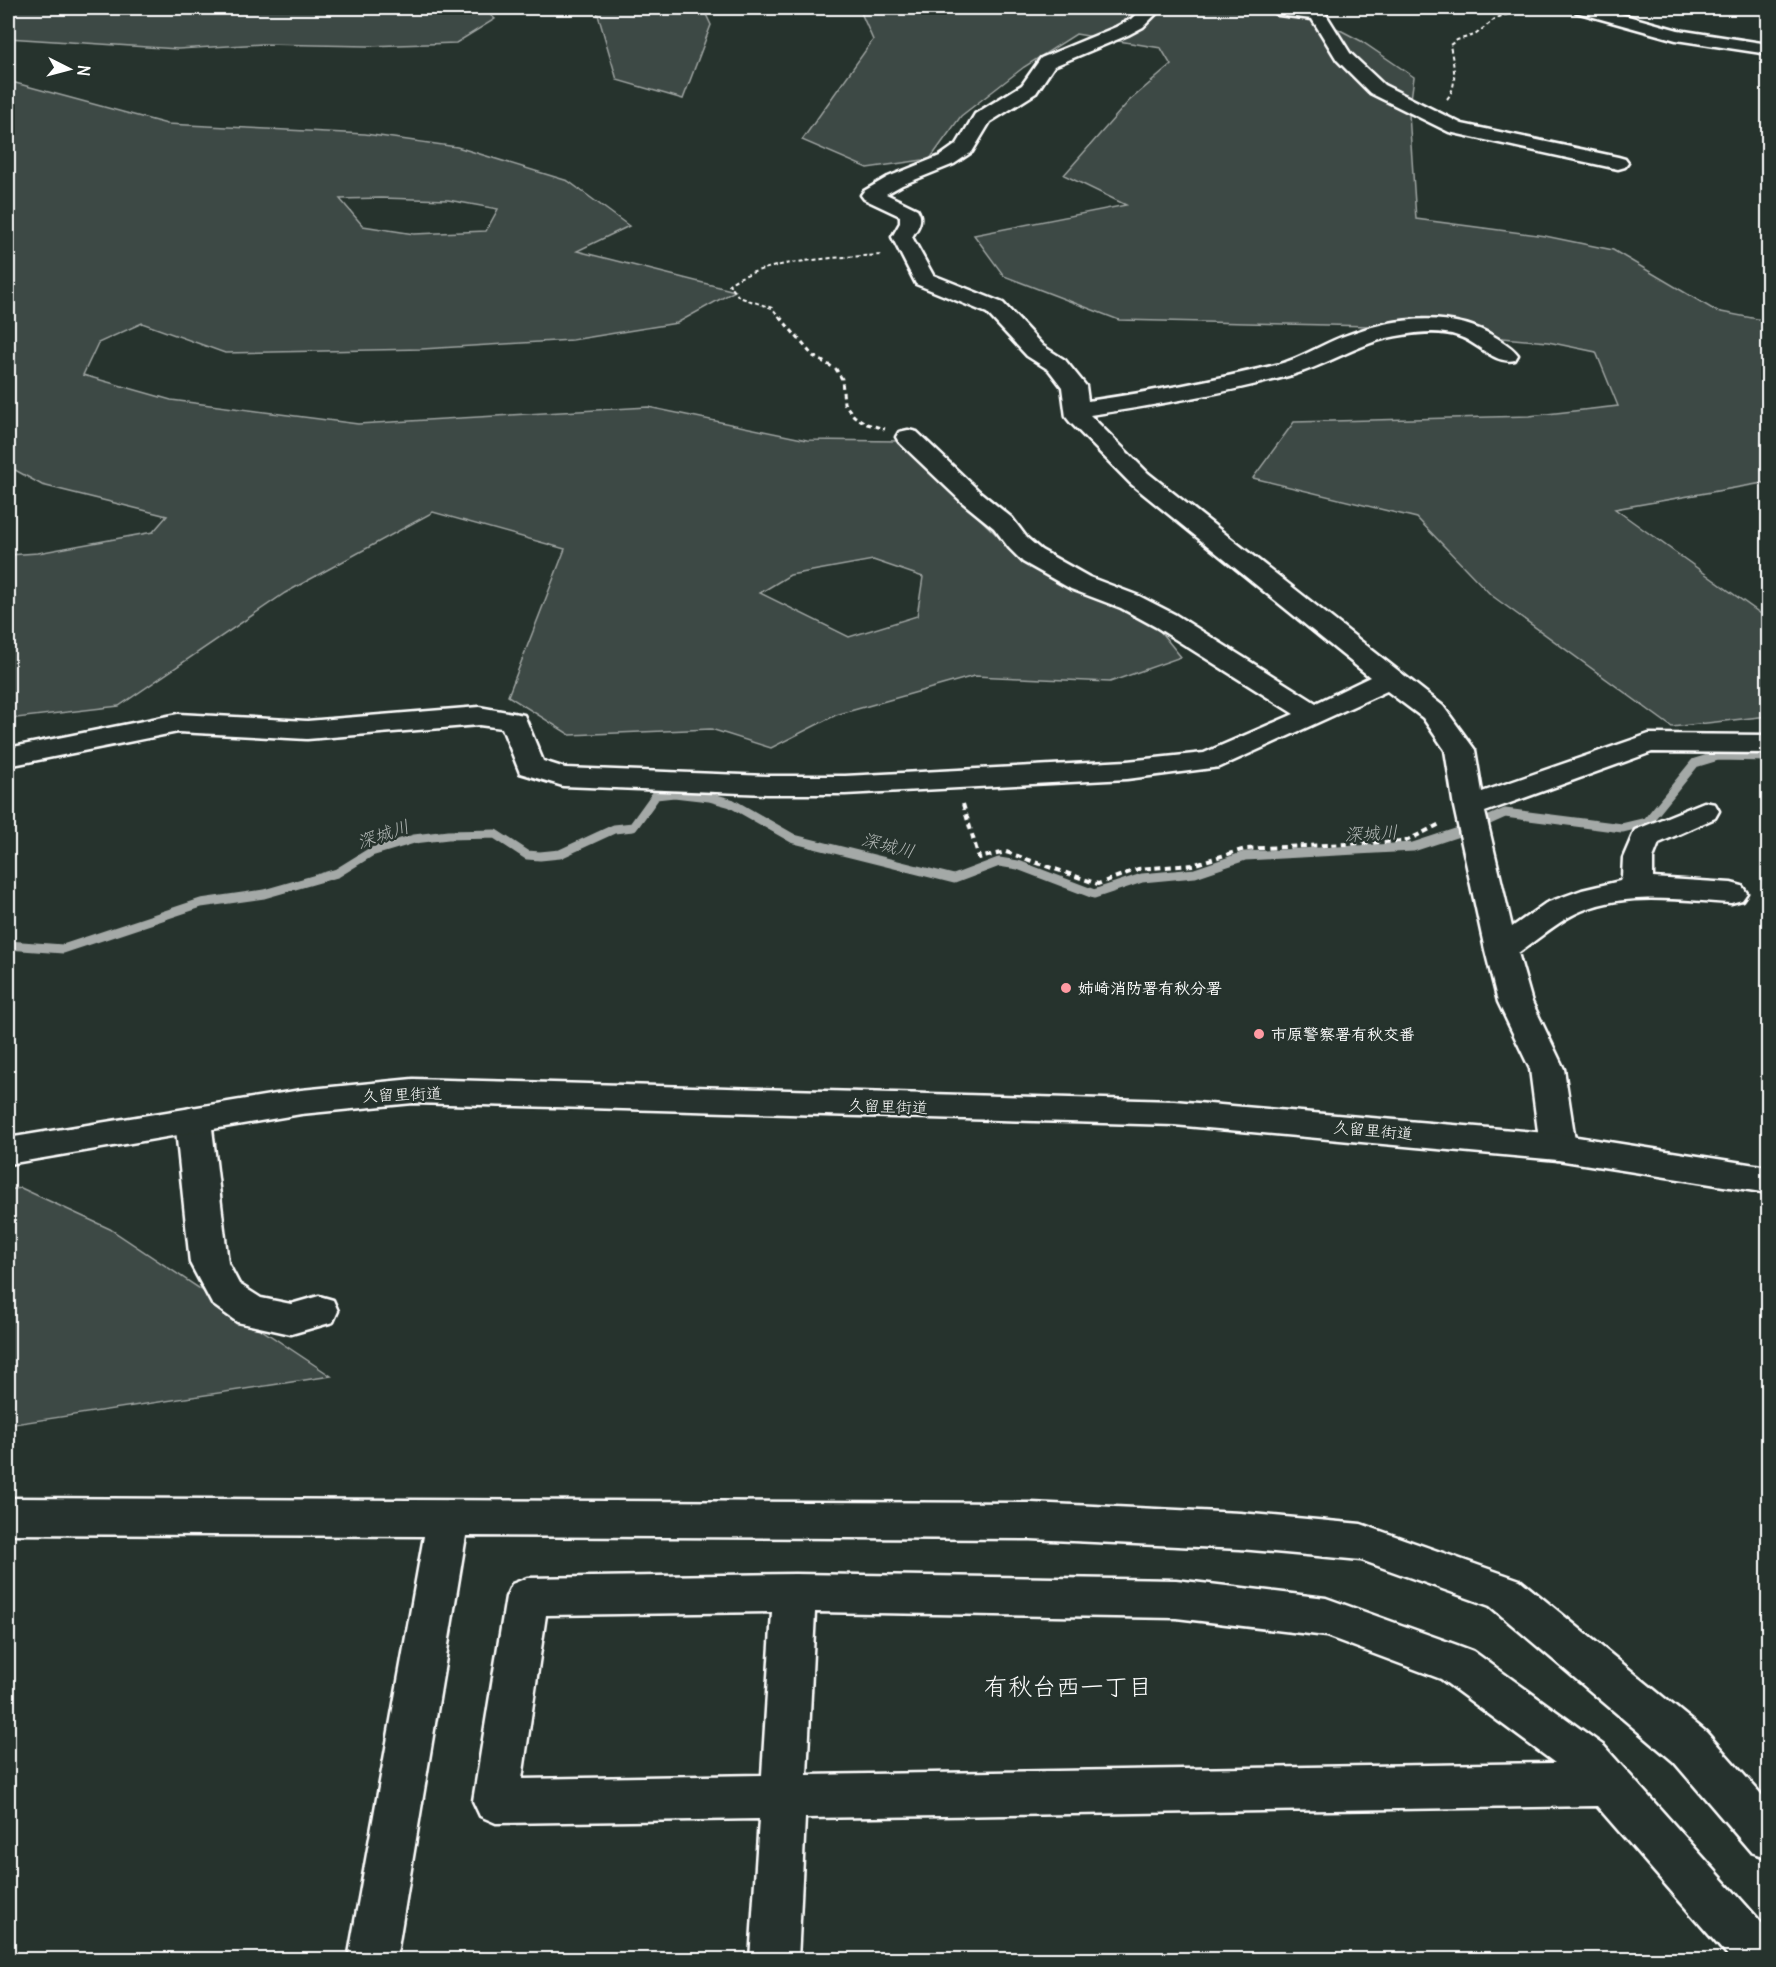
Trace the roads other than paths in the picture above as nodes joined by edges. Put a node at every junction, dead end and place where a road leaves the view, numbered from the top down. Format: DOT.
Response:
graph roads {
  1 [pos="1153,8"];
  2 [pos="1279,8"];
  3 [pos="1582,8"];
  4 [pos="1315,11"];
  5 [pos="1768,49"];
  6 [pos="1618,163"];
  7 [pos="1507,355"];
  8 [pos="1077,410"];
  9 [pos="908,437"];
  10 [pos="1389,679"];
  11 [pos="1315,716"];
  12 [pos="1768,744"];
  13 [pos="8,757"];
  14 [pos="1469,807"];
  15 [pos="1704,811"];
  16 [pos="1633,887"];
  17 [pos="1731,893"];
  18 [pos="1501,950"];
  19 [pos="192,1120"];
  20 [pos="1558,1147"];
  21 [pos="8,1151"];
  22 [pos="1768,1180"];
  23 [pos="320,1311"];
  24 [pos="8,1516"];
  25 [pos="448,1518"];
  26 [pos="795,1593"];
  27 [pos="1608,1784"];
  28 [pos="784,1795"];
  29 [pos="1768,1836"];
  30 [pos="372,1959"];
  31 [pos="774,1959"];
  32 [pos="1763,1959"];
  1 -- 8 [label="street"];
  2 -- 4 [label="street"];
  3 -- 5 [label="street"];
  4 -- 6 [label="street"];
  7 -- 8 [label="street"];
  8 -- 10 [label="street"];
  9 -- 11 [label="street"];
  10 -- 11 [label="street"];
  10 -- 14 [label="street"];
  11 -- 13 [label="street"];
  12 -- 14 [label="street"];
  14 -- 18 [label="street"];
  15 -- 16 [label="street"];
  16 -- 17 [label="street"];
  16 -- 18 [label="street"];
  18 -- 20 [label="street"];
  19 -- 20 [label="street, 久留里街道"];
  19 -- 21 [label="street, 久留里街道"];
  19 -- 23 [label="street"];
  20 -- 22 [label="street, 久留里街道"];
  24 -- 25 [label="street"];
  25 -- 29 [label="street"];
  25 -- 30 [label="street"];
  26 -- 27 [label="street"];
  26 -- 28 [label="street"];
  26 -- 28 [label="street"];
  27 -- 28 [label="street"];
  27 -- 32 [label="street"];
  28 -- 31 [label="street"];
}
